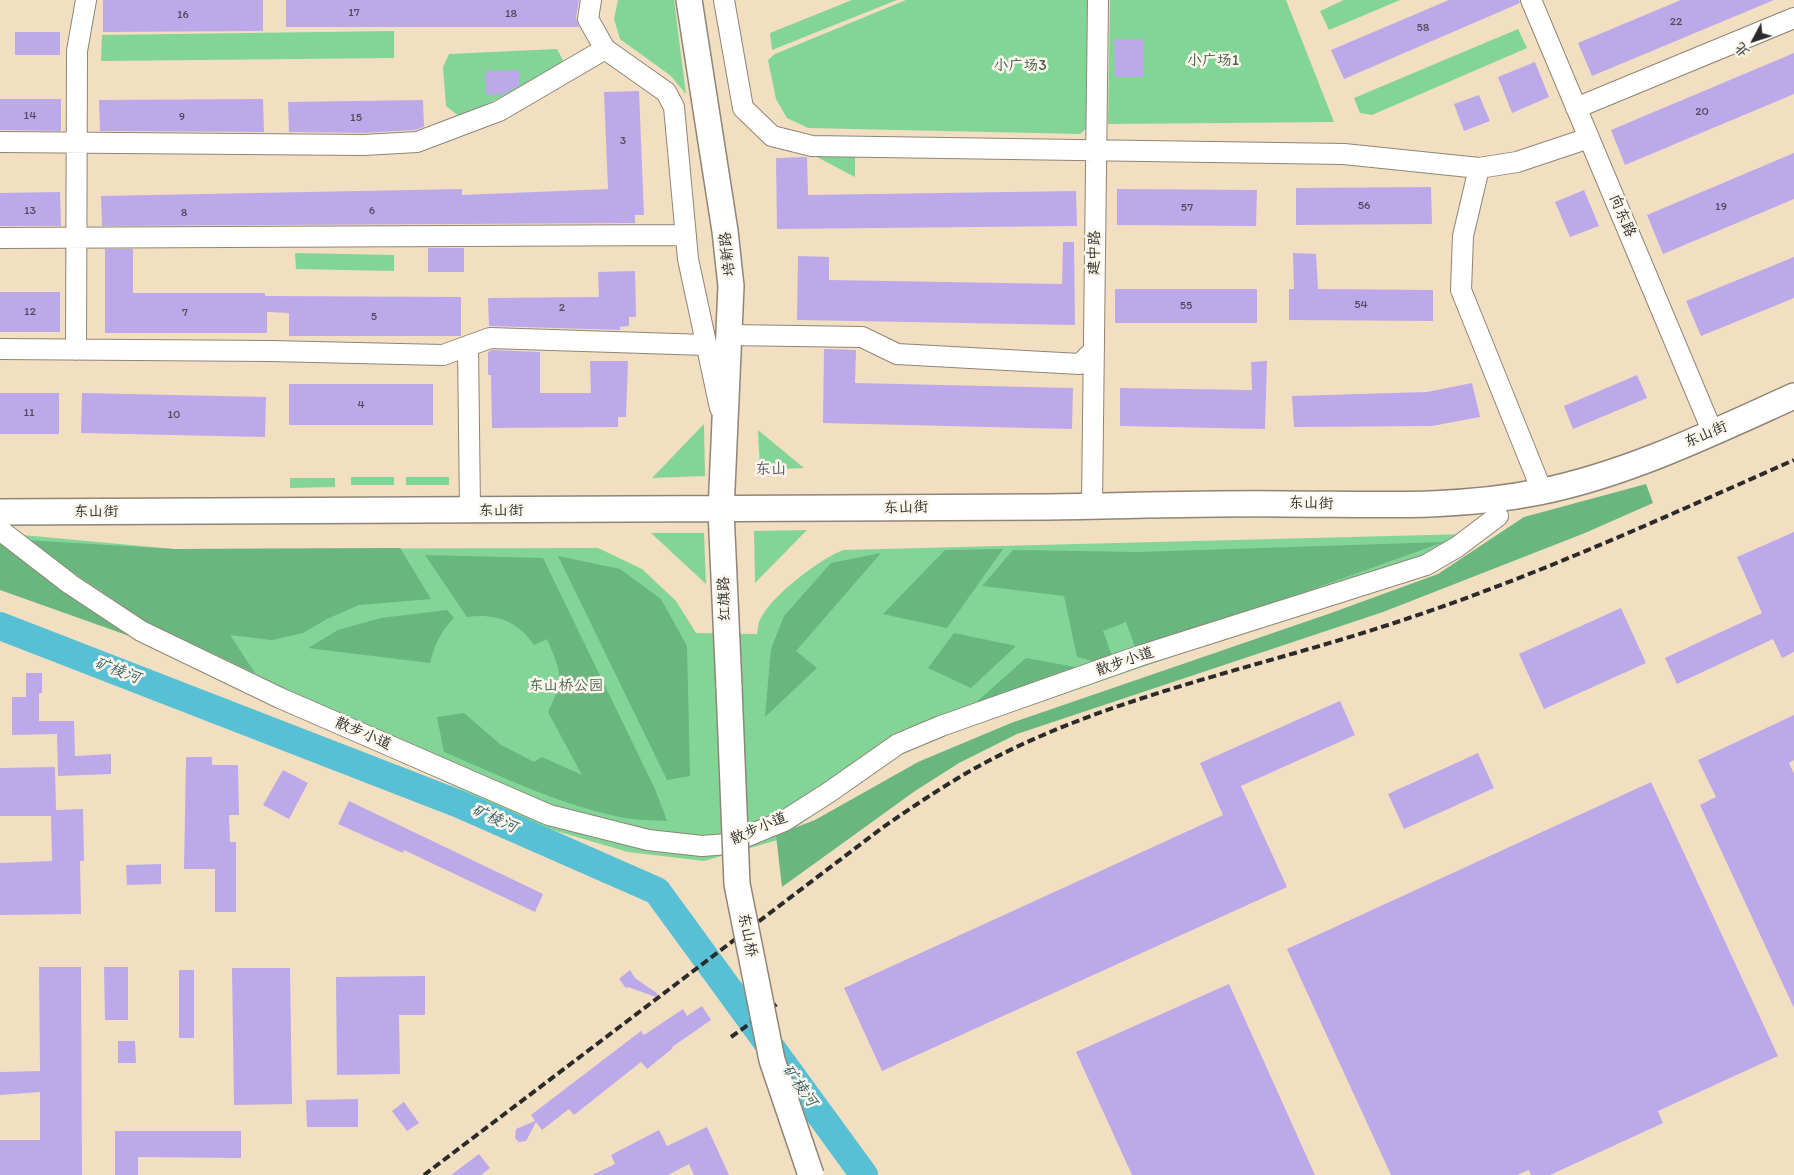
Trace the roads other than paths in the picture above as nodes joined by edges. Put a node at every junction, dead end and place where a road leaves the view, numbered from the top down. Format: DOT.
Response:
graph roads {
  1 [pos="86,0"];
  2 [pos="591,0"];
  3 [pos="689,0"];
  4 [pos="724,0"];
  5 [pos="1098,0"];
  6 [pos="1531,0"];
  7 [pos="1794,18"];
  8 [pos="605,49"];
  9 [pos="1576,108"];
  10 [pos="1589,138"];
  11 [pos="0,142"];
  12 [pos="76,144"];
  13 [pos="1097,150"];
  14 [pos="1479,168"];
  15 [pos="686,235"];
  16 [pos="0,238"];
  17 [pos="77,239"];
  18 [pos="729,335"];
  19 [pos="706,345"];
  20 [pos="468,346"];
  21 [pos="0,349"];
  22 [pos="76,350"];
  23 [pos="1094,350"];
  24 [pos="1794,396"];
  25 [pos="725,432"];
  26 [pos="1713,433"];
  27 [pos="1542,491"];
  28 [pos="1092,506"];
  29 [pos="721,510"];
  30 [pos="470,511"];
  31 [pos="0,512"];
  32 [pos="1498,516"];
  33 [pos="0,530"];
  34 [pos="729,687"];
  35 [pos="811,1175"];
  1 -- 12 [label="street"];
  2 -- 8 [label="street"];
  3 -- 18 [label="main road, 培新路"];
  4 -- 13 [label="street"];
  5 -- 13 [label="street, 建中路"];
  6 -- 9 [label="street, 向东路"];
  7 -- 9 [label="street"];
  8 -- 12 [label="street"];
  8 -- 15 [label="street"];
  9 -- 10 [label="street, 向东路"];
  10 -- 14 [label="street"];
  10 -- 26 [label="street, 向东路"];
  11 -- 12 [label="street"];
  12 -- 17 [label="street"];
  13 -- 14 [label="street"];
  13 -- 23 [label="street, 建中路"];
  14 -- 27 [label="street"];
  15 -- 17 [label="street"];
  15 -- 19 [label="street"];
  16 -- 17 [label="street"];
  17 -- 22 [label="street"];
  18 -- 23 [label="street"];
  18 -- 25 [label="main road, 培新路"];
  19 -- 20 [label="street"];
  19 -- 25 [label="street"];
  20 -- 22 [label="street"];
  20 -- 30 [label="street"];
  21 -- 22 [label="street"];
  23 -- 28 [label="street, 建中路"];
  24 -- 26 [label="main road, 东山街"];
  25 -- 29 [label="main road, 培新路"];
  26 -- 27 [label="main road, 东山街"];
  27 -- 28 [label="main road, 东山街"];
  28 -- 29 [label="main road, 东山街"];
  29 -- 30 [label="main road, 东山街"];
  29 -- 34 [label="main road, 红旗路"];
  30 -- 31 [label="main road, 东山街"];
  32 -- 33 [label="street, 散步小道"];
  34 -- 35 [label="main road, 东山桥, bridge"];
}
